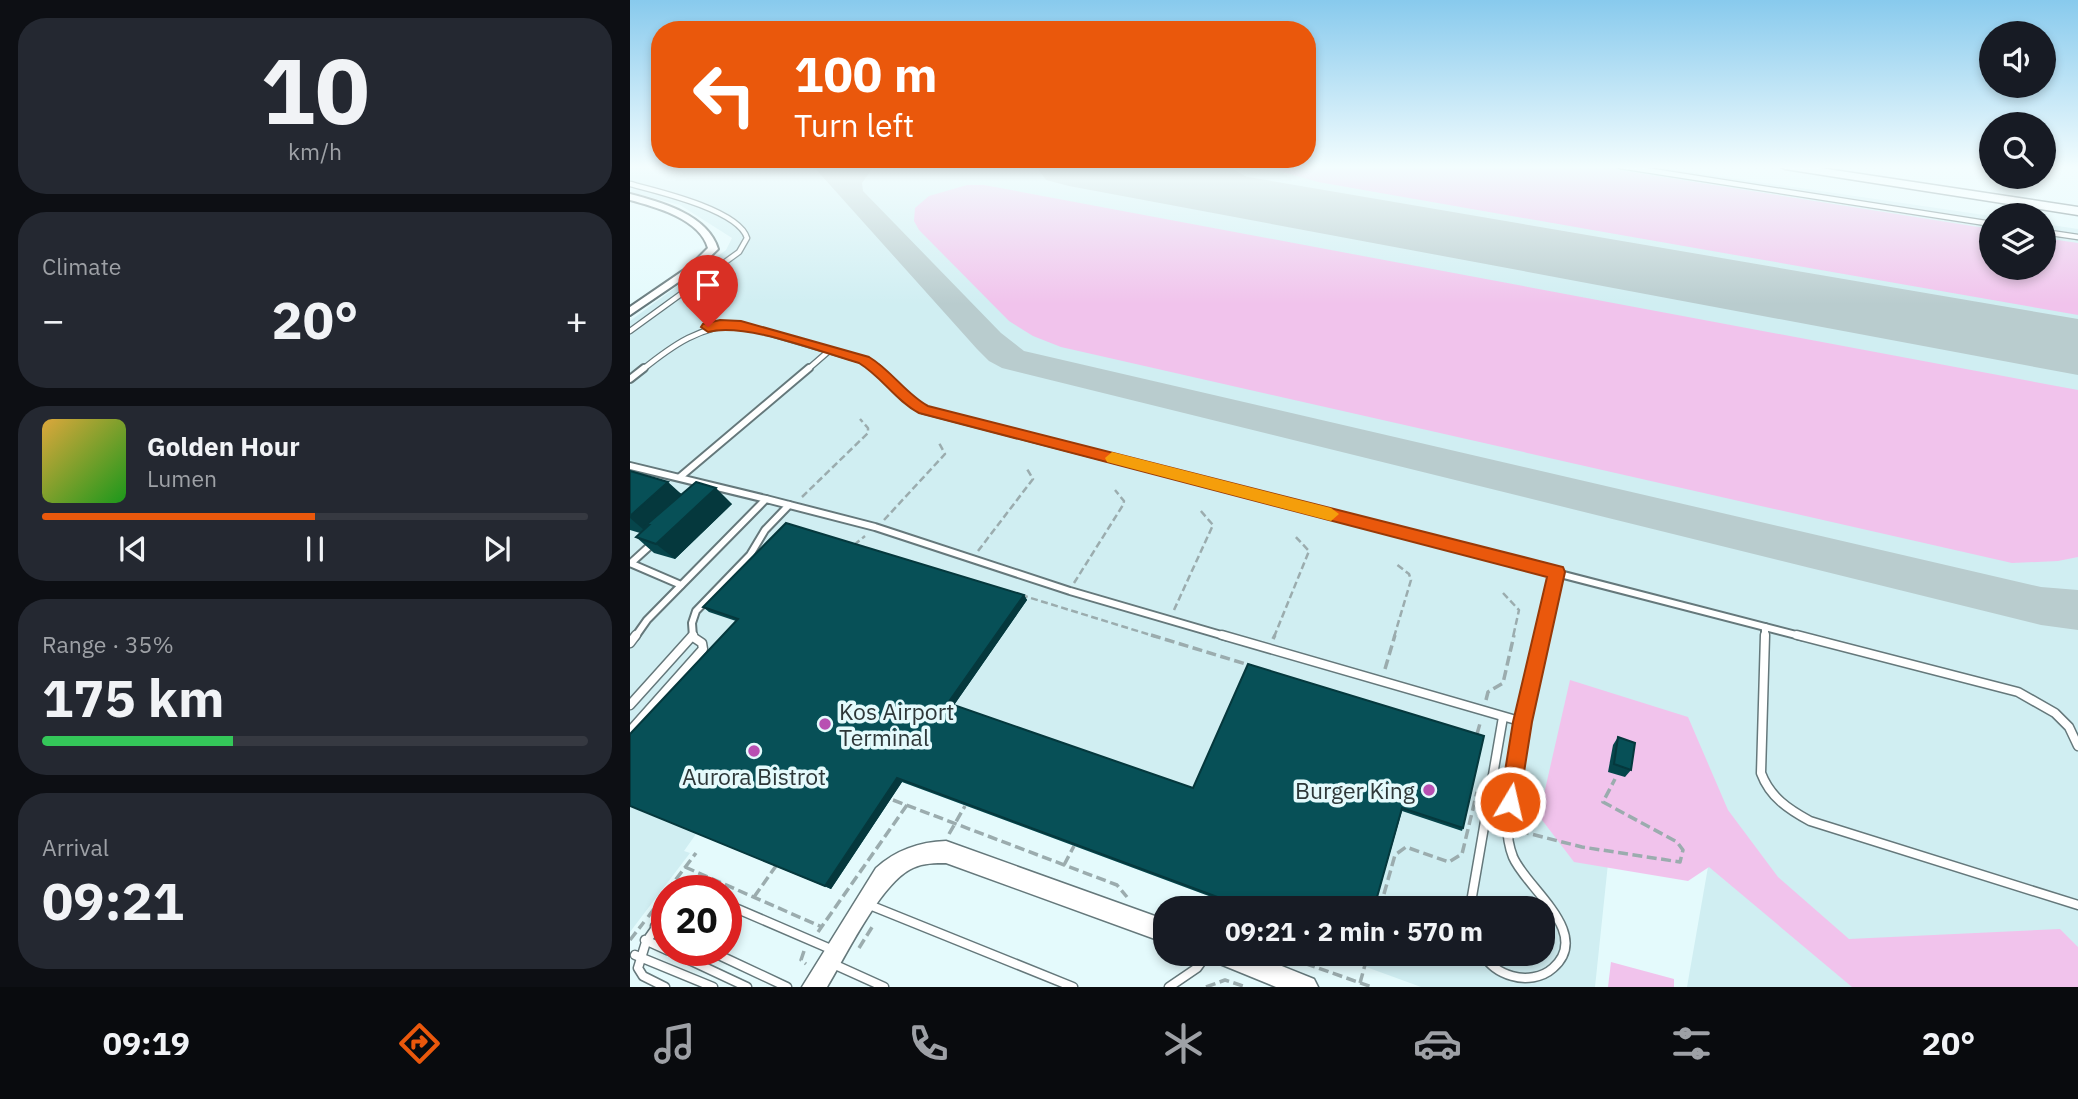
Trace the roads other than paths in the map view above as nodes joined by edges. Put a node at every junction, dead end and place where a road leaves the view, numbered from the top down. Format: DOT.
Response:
graph roads {
  1 [pos="673,212"];
  2 [pos="714,212"];
  3 [pos="1915,212"];
  4 [pos="1979,222"];
  5 [pos="2056,234"];
  6 [pos="2078,237"];
  7 [pos="630,312"];
  8 [pos="630,331"];
  9 [pos="830,350"];
  10 [pos="630,379"];
  11 [pos="630,466"];
  12 [pos="680,477"];
  13 [pos="713,487"];
  14 [pos="704,495"];
  15 [pos="766,499"];
  16 [pos="790,506"];
  17 [pos="659,538"];
  18 [pos="631,563"];
  19 [pos="1556,572"];
  20 [pos="681,585"];
  21 [pos="1765,627"];
  22 [pos="693,637"];
  23 [pos="630,643"];
  24 [pos="630,705"];
  25 [pos="1503,717"];
  26 [pos="1522,722"];
  27 [pos="630,731"];
  28 [pos="2078,746"];
  29 [pos="1472,896"];
  30 [pos="1541,896"];
  31 [pos="864,902"];
  32 [pos="2078,905"];
  33 [pos="742,911"];
  34 [pos="1555,913"];
  35 [pos="1153,927"];
  36 [pos="651,932"];
  37 [pos="645,940"];
  38 [pos="651,943"];
  39 [pos="635,955"];
  40 [pos="702,966"];
  41 [pos="742,966"];
  42 [pos="1198,966"];
  43 [pos="1254,966"];
  44 [pos="1489,966"];
  45 [pos="821,967"];
  46 [pos="665,987"];
  47 [pos="713,987"];
  48 [pos="747,987"];
  49 [pos="787,987"];
  50 [pos="884,987"];
  51 [pos="1073,987"];
  52 [pos="1169,987"];
  53 [pos="1307,987"];
  1 -- 7 [label="street"];
  2 -- 8 [label="lane"];
  3 -- 4 [label="lane"];
  5 -- 6 [label="lane"];
  9 -- 10 [label="lane"];
  9 -- 12 [label="lane"];
  9 -- 19 [label="lane"];
  11 -- 12 [label="lane"];
  12 -- 13 [label="lane"];
  13 -- 14 [label="lane"];
  13 -- 15 [label="lane"];
  15 -- 16 [label="lane"];
  15 -- 20 [label="lane"];
  16 -- 22 [label="lane"];
  16 -- 25 [label="lane"];
  17 -- 18 [label="lane"];
  18 -- 20 [label="lane"];
  19 -- 21 [label="lane"];
  19 -- 26 [label="lane"];
  20 -- 23 [label="lane"];
  21 -- 28 [label="lane"];
  21 -- 32 [label="lane"];
  22 -- 24 [label="lane"];
  22 -- 27 [label="lane"];
  25 -- 26 [label="lane"];
  25 -- 29 [label="lane"];
  26 -- 30 [label="lane"];
  31 -- 35 [label="street"];
  31 -- 45 [label="street"];
  31 -- 51 [label="lane"];
  33 -- 45 [label="lane"];
  34 -- 44 [label="lane"];
  36 -- 37 [label="lane"];
  37 -- 38 [label="lane"];
  37 -- 39 [label="lane"];
  39 -- 46 [label="lane"];
  39 -- 47 [label="lane"];
  40 -- 48 [label="lane"];
  41 -- 49 [label="lane"];
  42 -- 52 [label="lane"];
  43 -- 53 [label="street"];
  45 -- 50 [label="lane"];
}
